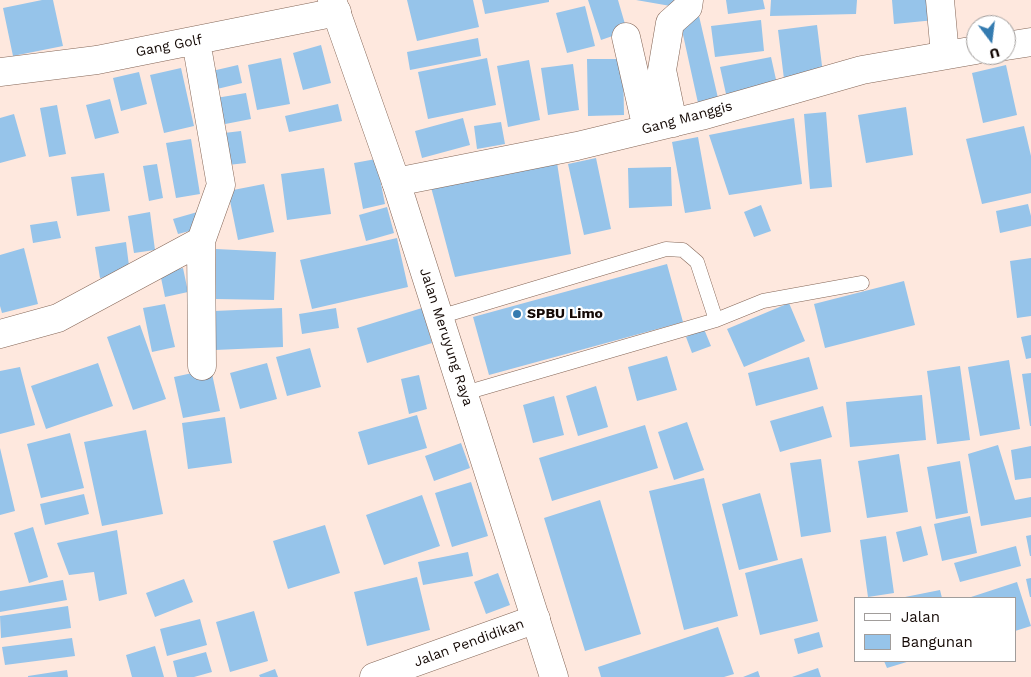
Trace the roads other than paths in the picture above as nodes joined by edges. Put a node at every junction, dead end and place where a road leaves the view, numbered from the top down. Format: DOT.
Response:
graph roads {
  1 [pos="689,0"];
  2 [pos="940,0"];
  3 [pos="335,6"];
  4 [pos="626,37"];
  5 [pos="196,41"];
  6 [pos="1031,42"];
  7 [pos="1016,44"];
  8 [pos="966,52"];
  9 [pos="945,55"];
  10 [pos="0,72"];
  11 [pos="660,126"];
  12 [pos="396,182"];
  13 [pos="201,241"];
  14 [pos="862,283"];
  15 [pos="439,317"];
  16 [pos="716,320"];
  17 [pos="0,334"];
  18 [pos="202,366"];
  19 [pos="465,393"];
  20 [pos="536,618"];
  21 [pos="374,677"];
  22 [pos="554,677"];
  1 -- 11 [label="street"];
  2 -- 9 [label="street"];
  3 -- 5 [label="street, Gang Golf"];
  3 -- 12 [label="street, Jalan Meruyung Raya"];
  4 -- 11 [label="street"];
  5 -- 10 [label="street, Gang Golf"];
  5 -- 13 [label="street"];
  6 -- 7 [label="street"];
  8 -- 9 [label="street, Gang Manggis"];
  9 -- 11 [label="street, Gang Manggis"];
  11 -- 12 [label="street, Gang Manggis"];
  12 -- 15 [label="street, Jalan Meruyung Raya"];
  13 -- 17 [label="street"];
  13 -- 18 [label="street"];
  14 -- 16 [label="lane"];
  15 -- 16 [label="lane"];
  15 -- 19 [label="street, Jalan Meruyung Raya"];
  16 -- 19 [label="lane"];
  19 -- 20 [label="street, Jalan Meruyung Raya"];
  20 -- 21 [label="street, Jalan Pendidikan"];
  20 -- 22 [label="street, Jalan Meruyung Raya"];
}
